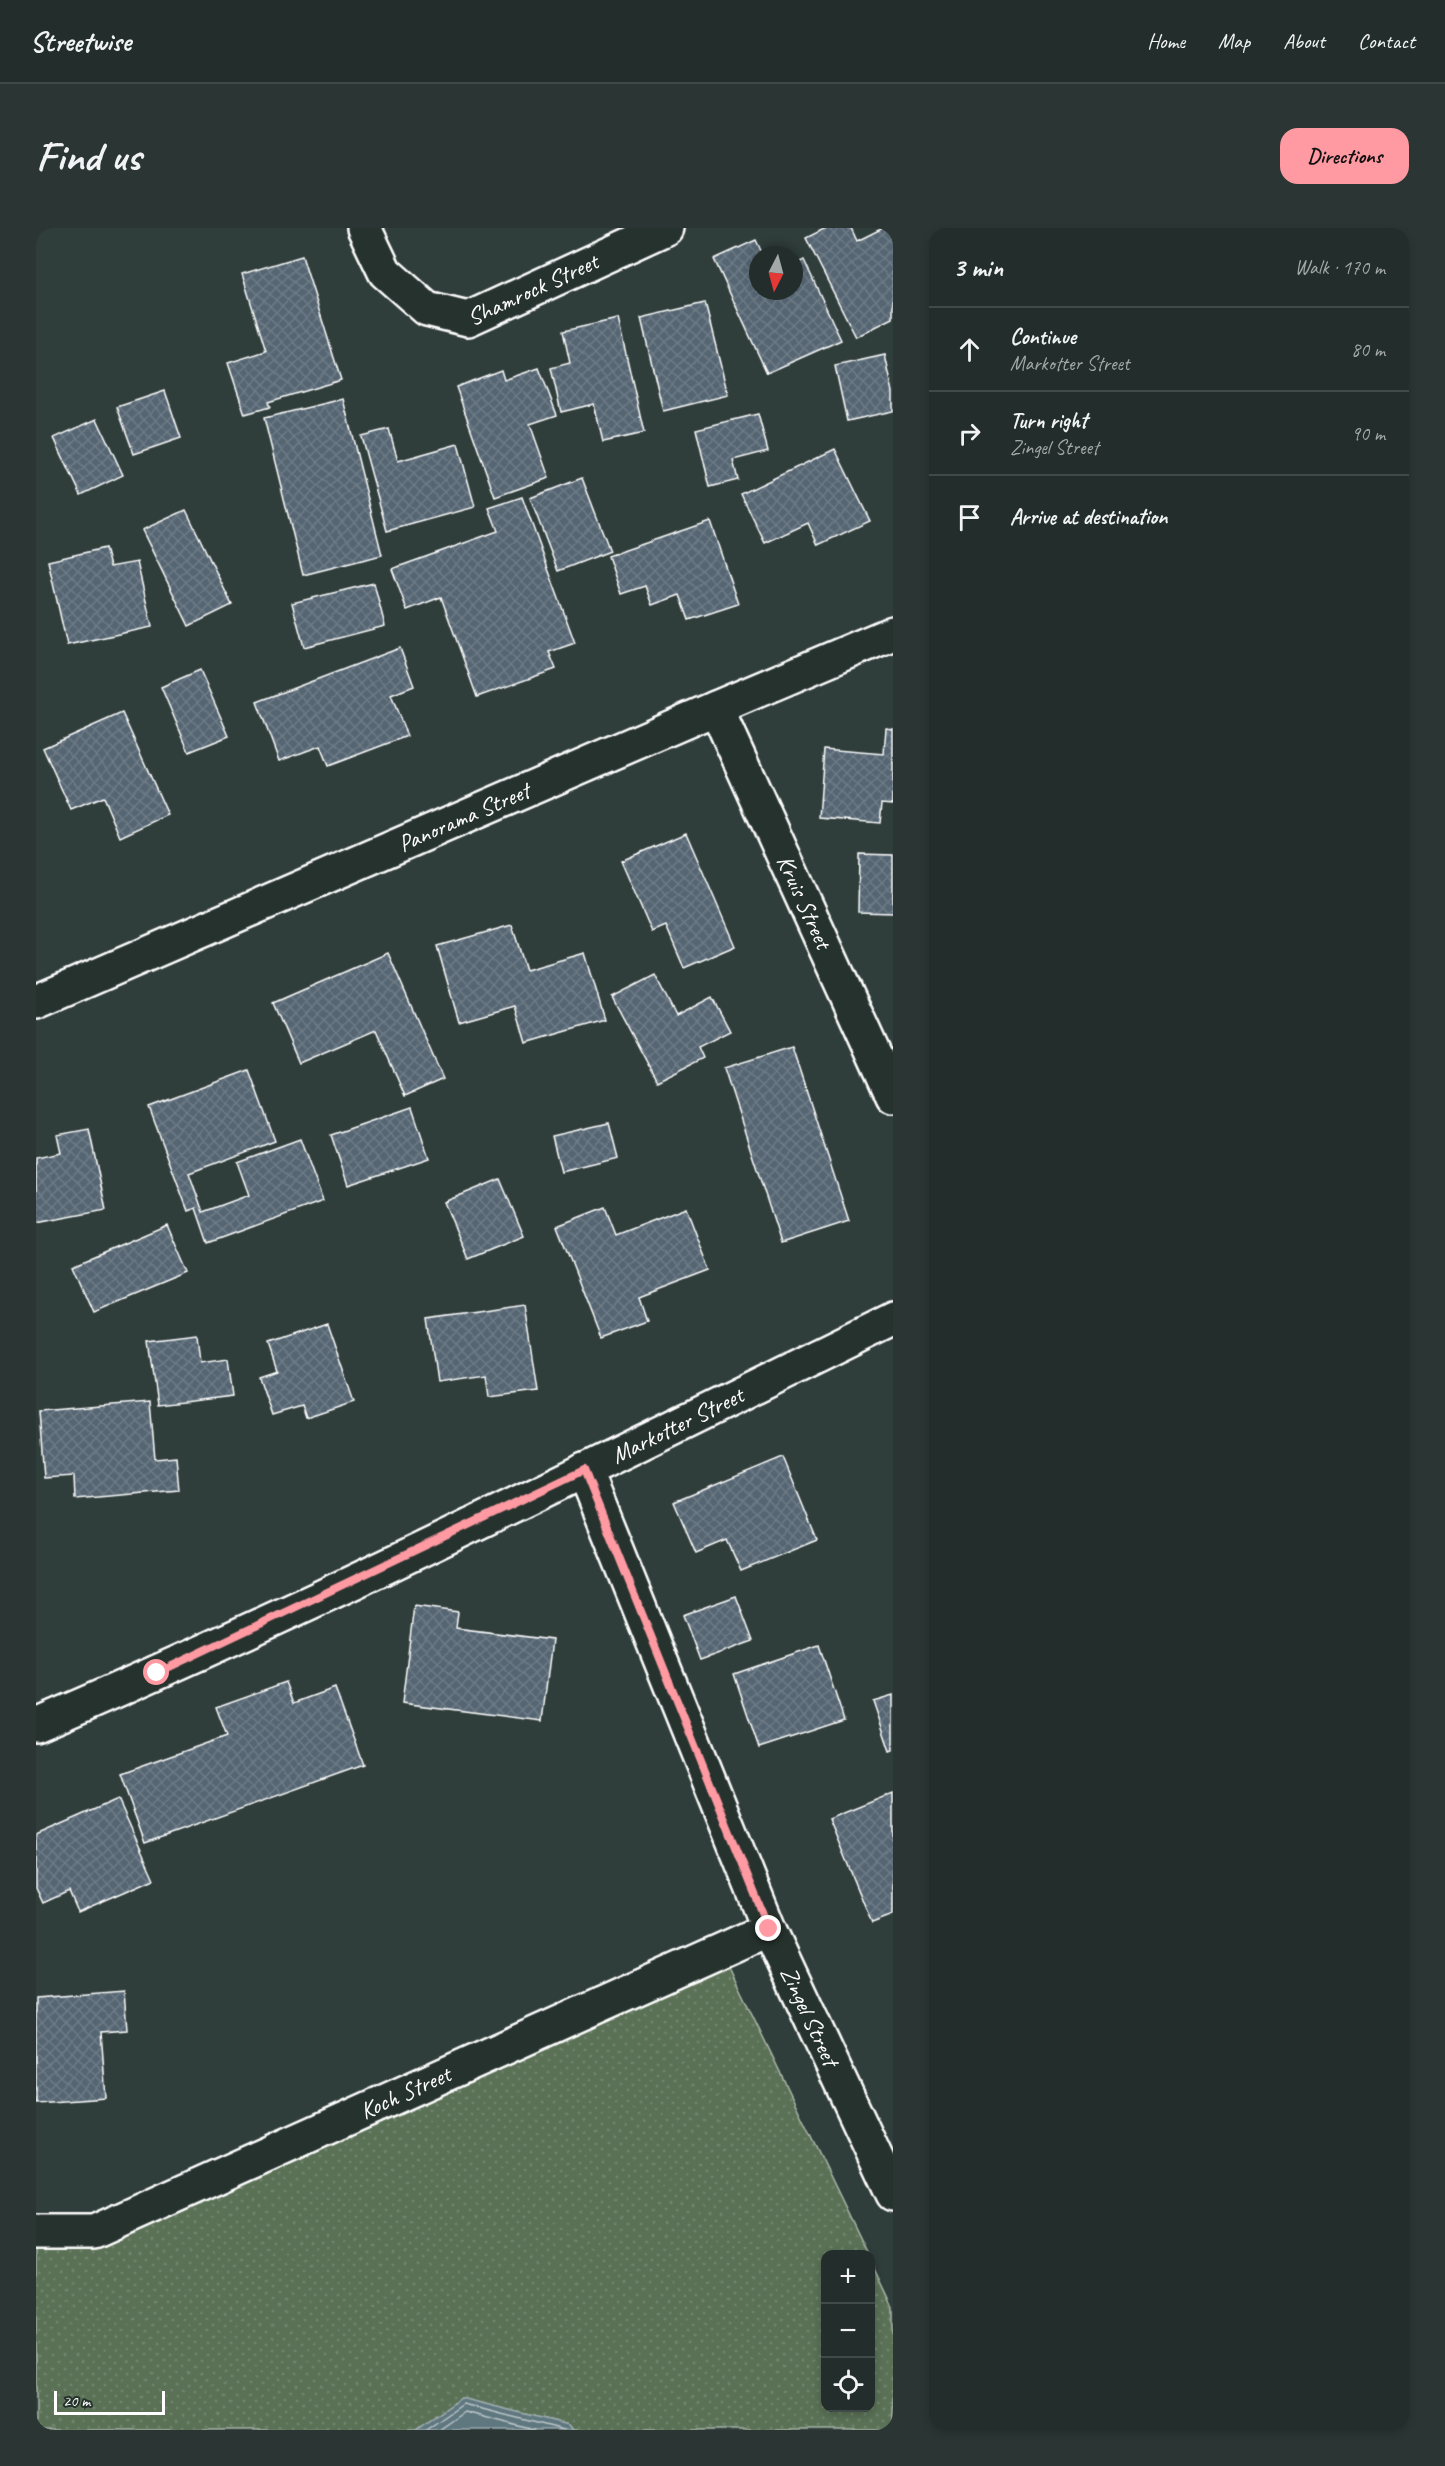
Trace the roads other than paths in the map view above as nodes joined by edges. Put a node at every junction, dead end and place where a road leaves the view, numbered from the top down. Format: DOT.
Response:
graph roads {
  1 [pos="364,228"];
  2 [pos="666,228"];
  3 [pos="893,633"];
  4 [pos="716,708"];
  5 [pos="36,1002"];
  6 [pos="893,1096"];
  7 [pos="893,1319"];
  8 [pos="584,1470"];
  9 [pos="36,1725"];
  10 [pos="769,1929"];
  11 [pos="893,2194"];
  12 [pos="36,2232"];
  1 -- 2 [label="street, Shamrock Street"];
  3 -- 4 [label="street, Panorama Street"];
  4 -- 5 [label="street, Panorama Street"];
  4 -- 6 [label="street, Kruis Street"];
  7 -- 8 [label="street, Markotter Street"];
  8 -- 9 [label="street, Markotter Street"];
  8 -- 10 [label="street, Zingel Street"];
  10 -- 11 [label="street, Zingel Street"];
  10 -- 12 [label="street, Koch Street"];
}
